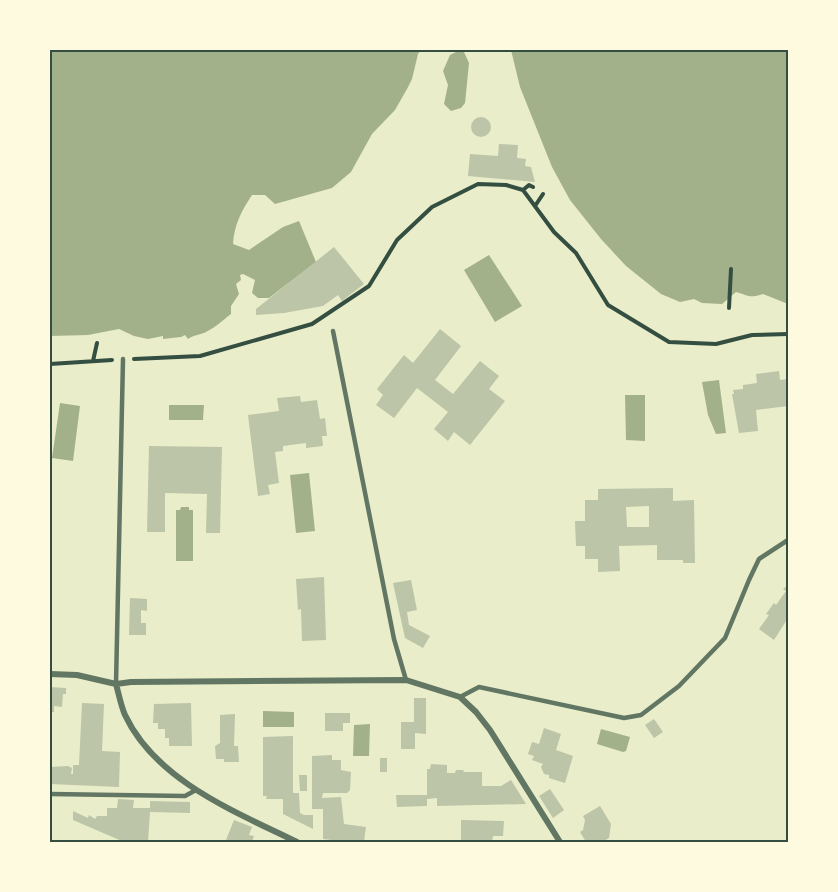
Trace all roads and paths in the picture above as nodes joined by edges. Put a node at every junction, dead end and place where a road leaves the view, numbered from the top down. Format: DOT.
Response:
graph roads {
  1 [pos="533,187"];
  2 [pos="523,190"];
  3 [pos="543,194"];
  4 [pos="535,206"];
  5 [pos="731,269"];
  6 [pos="729,308"];
  7 [pos="333,331"];
  8 [pos="789,334"];
  9 [pos="98,343"];
  10 [pos="123,359"];
  11 [pos="93,361"];
  12 [pos="50,364"];
  13 [pos="789,540"];
  14 [pos="50,674"];
  15 [pos="406,680"];
  16 [pos="116,684"];
  17 [pos="460,697"];
  18 [pos="196,790"];
  19 [pos="50,794"];
  20 [pos="297,843"];
  21 [pos="560,843"];
  1 -- 2 [label="path"];
  2 -- 4 [label="path"];
  2 -- 10 [label="path"];
  3 -- 4 [label="path"];
  4 -- 8 [label="path"];
  5 -- 6 [label="path"];
  7 -- 15 [label="lane"];
  9 -- 11 [label="path"];
  10 -- 11 [label="path"];
  10 -- 16 [label="lane"];
  11 -- 12 [label="path"];
  13 -- 17 [label="lane"];
  14 -- 16 [label="street"];
  15 -- 16 [label="street"];
  15 -- 17 [label="street"];
  16 -- 18 [label="street"];
  17 -- 21 [label="street"];
  18 -- 19 [label="lane"];
  18 -- 20 [label="street"];
}
